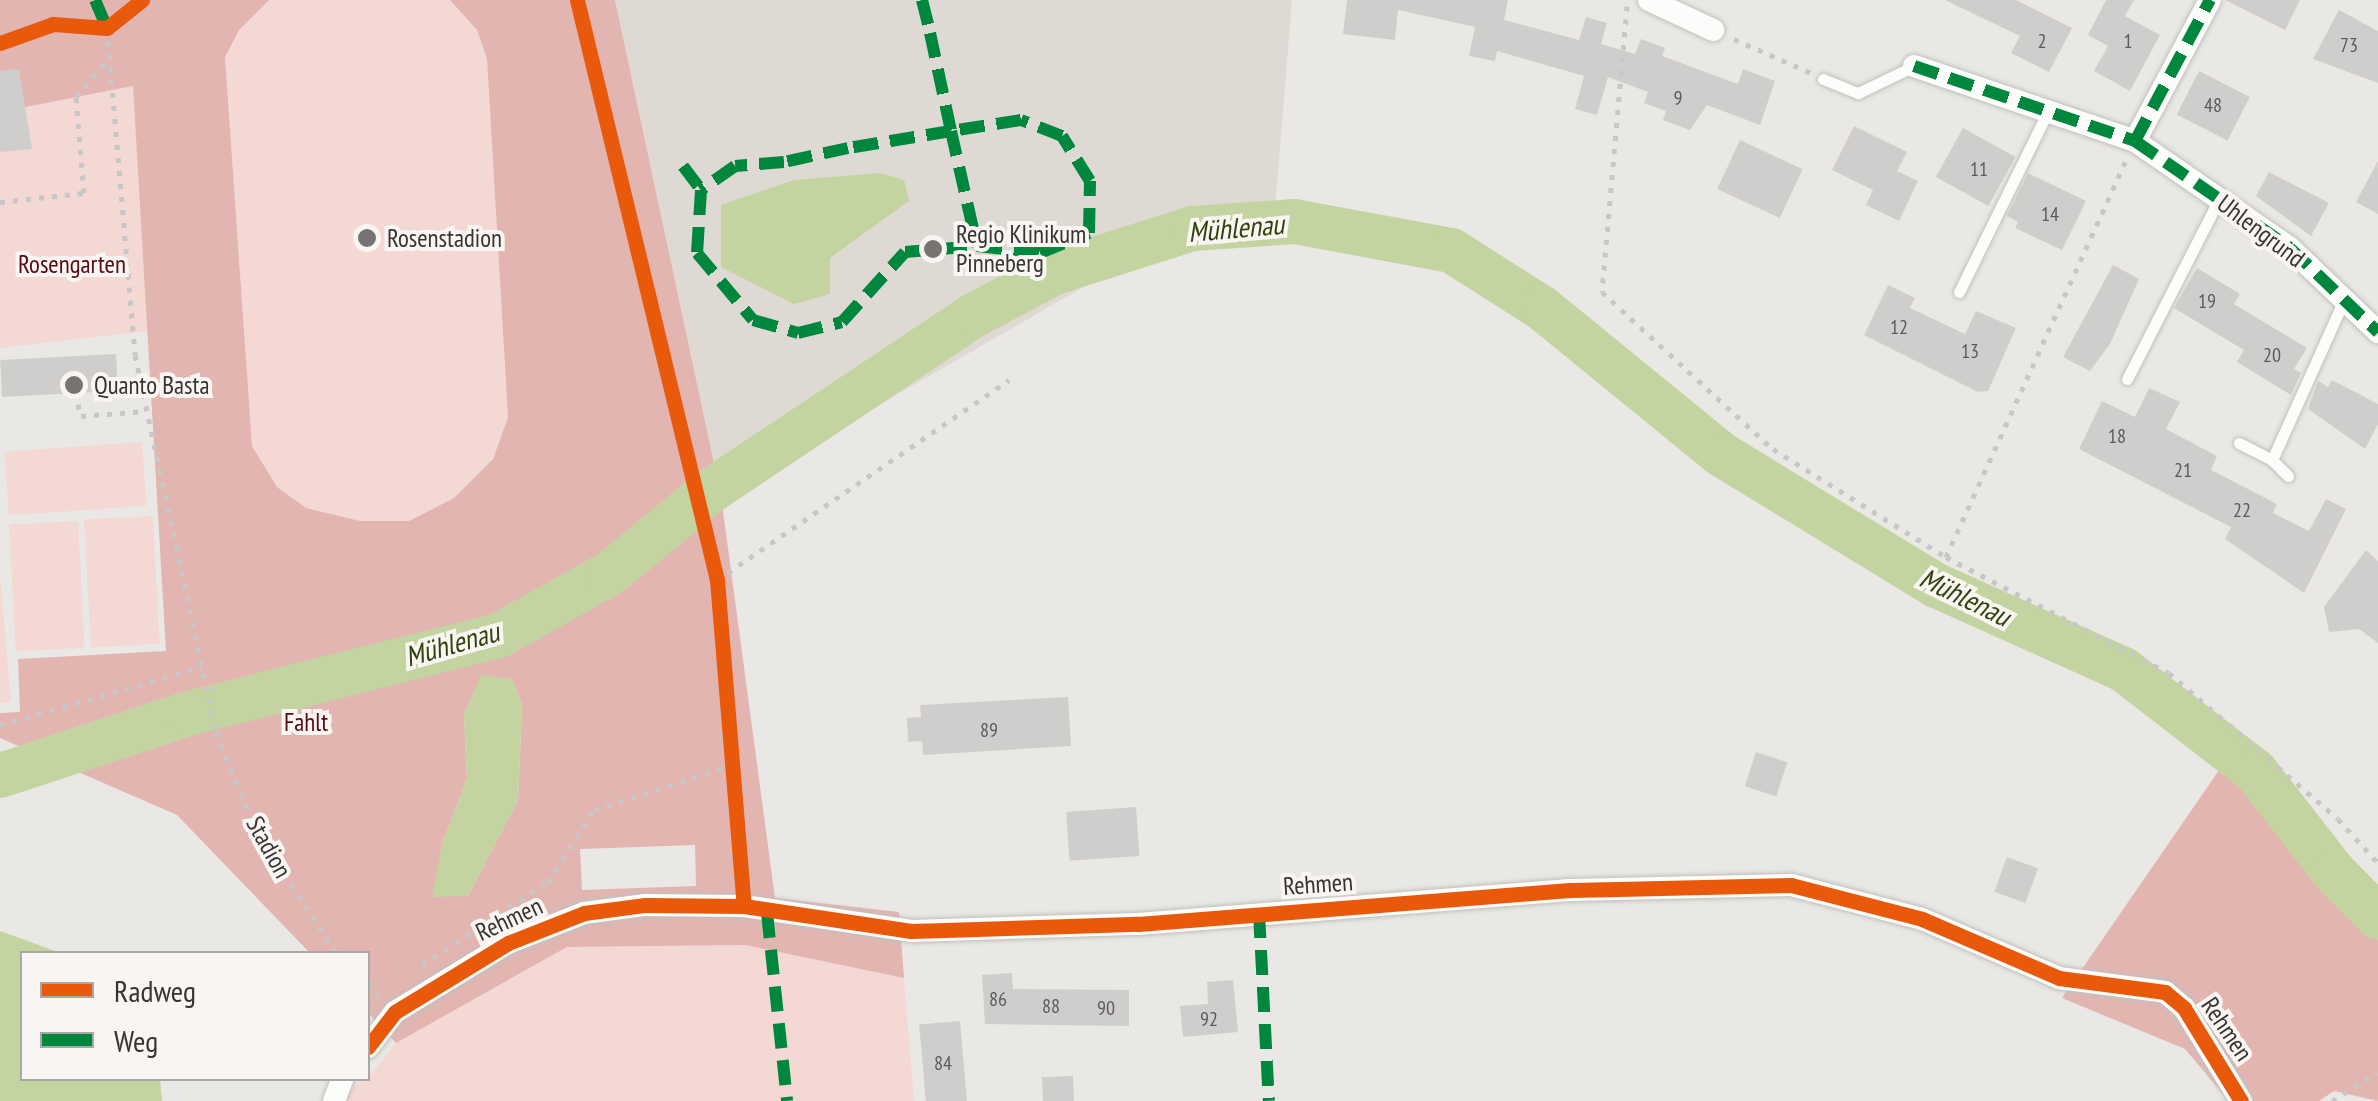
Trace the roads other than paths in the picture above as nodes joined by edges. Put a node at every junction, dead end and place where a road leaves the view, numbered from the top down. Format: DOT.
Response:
graph roads {
  1 [pos="1649,0"];
  2 [pos="2210,0"];
  3 [pos="1713,30"];
  4 [pos="1914,66"];
  5 [pos="1824,79"];
  6 [pos="2048,112"];
  7 [pos="2135,141"];
  8 [pos="2219,199"];
  9 [pos="1959,292"];
  10 [pos="2344,300"];
  11 [pos="2378,332"];
  12 [pos="2127,379"];
  13 [pos="2239,443"];
  14 [pos="2272,460"];
  15 [pos="2288,476"];
  16 [pos="370,1044"];
  17 [pos="2241,1101"];
  1 -- 3 [label="street"];
  2 -- 7 [label="street"];
  4 -- 5 [label="lane"];
  4 -- 6 [label="street, Uhlengrund"];
  6 -- 7 [label="street, Uhlengrund"];
  6 -- 9 [label="lane"];
  7 -- 8 [label="street, Uhlengrund"];
  8 -- 10 [label="street, Uhlengrund"];
  8 -- 12 [label="lane"];
  10 -- 11 [label="street, Uhlengrund"];
  10 -- 14 [label="lane"];
  13 -- 14 [label="lane"];
  14 -- 15 [label="lane"];
  16 -- 17 [label="street, Rehmen"];
}
